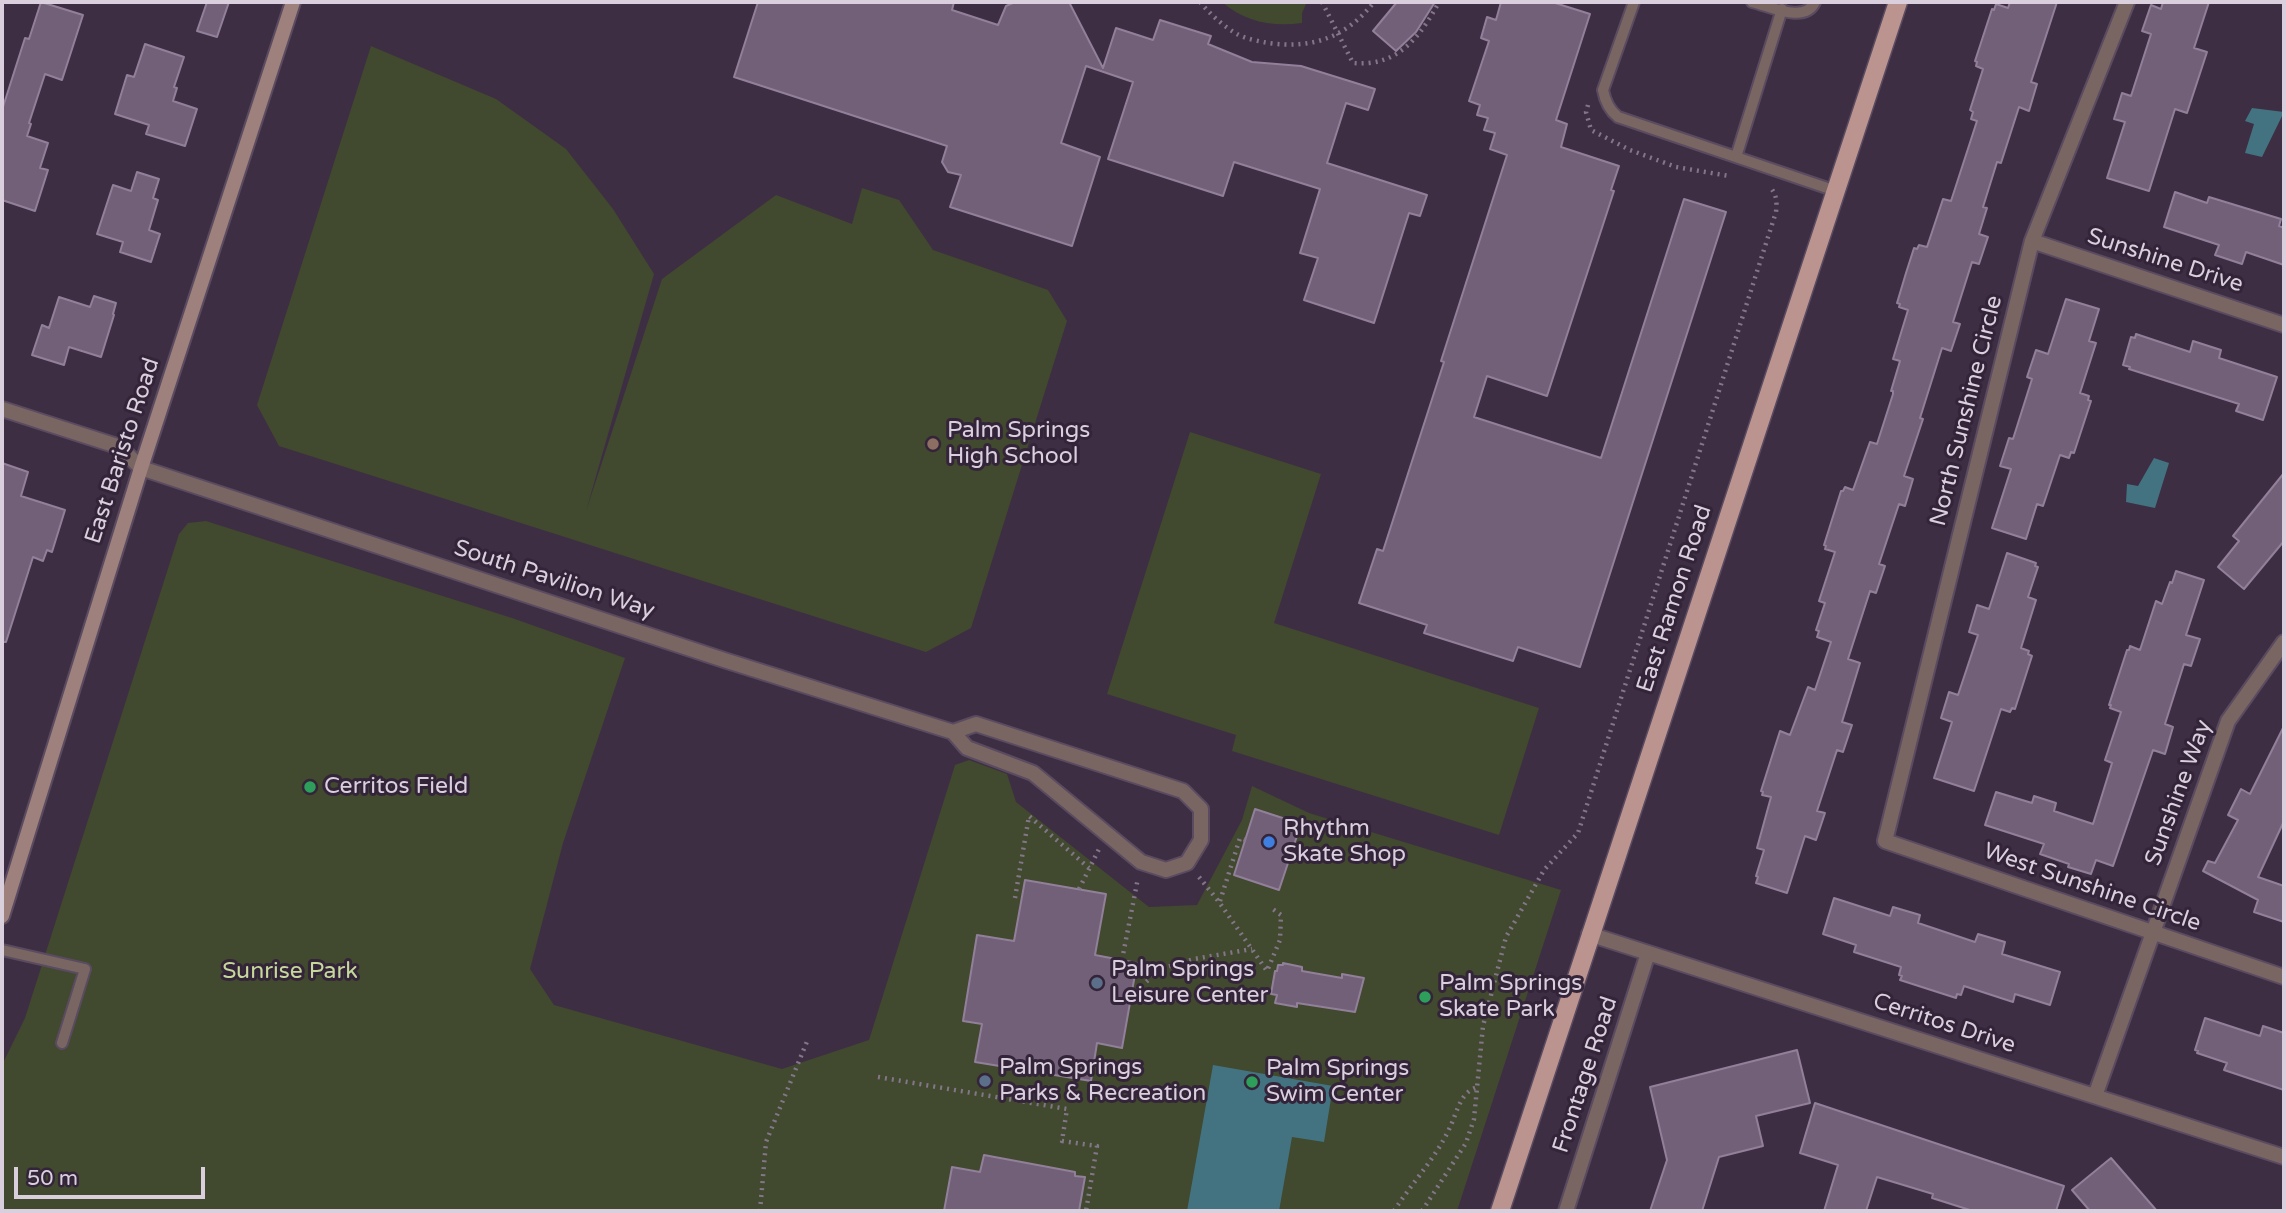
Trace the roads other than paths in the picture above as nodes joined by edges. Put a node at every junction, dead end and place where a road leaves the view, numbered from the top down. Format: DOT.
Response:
graph roads {
  1 [pos="293,2"];
  2 [pos="1634,2"];
  3 [pos="1752,2"];
  4 [pos="1815,2"];
  5 [pos="1898,2"];
  6 [pos="2127,2"];
  7 [pos="1782,9"];
  8 [pos="1736,157"];
  9 [pos="1836,191"];
  10 [pos="2032,241"];
  11 [pos="2284,325"];
  12 [pos="2,410"];
  13 [pos="141,468"];
  14 [pos="2284,642"];
  15 [pos="953,732"];
  16 [pos="1885,841"];
  17 [pos="2,916"];
  18 [pos="2153,932"];
  19 [pos="1590,934"];
  20 [pos="2,950"];
  21 [pos="1648,953"];
  22 [pos="2284,977"];
  23 [pos="62,1043"];
  24 [pos="2095,1096"];
  25 [pos="2284,1157"];
  26 [pos="1500,1211"];
  27 [pos="1566,1211"];
  1 -- 13 [label="street, East Baristo Road"];
  2 -- 8 [label="lane"];
  3 -- 7 [label="lane"];
  4 -- 7 [label="lane"];
  5 -- 9 [label="main road, East Ramon Road"];
  6 -- 10 [label="street, North Sunshine Circle"];
  7 -- 8 [label="lane"];
  8 -- 9 [label="lane"];
  9 -- 19 [label="main road, East Ramon Road"];
  10 -- 11 [label="street, Sunshine Drive"];
  10 -- 16 [label="street, North Sunshine Circle"];
  12 -- 13 [label="street"];
  13 -- 15 [label="street, South Pavilion Way"];
  13 -- 17 [label="street, East Baristo Road"];
  14 -- 18 [label="street, Sunshine Way"];
  15 -- 15 [label="street, South Pavilion Way"];
  16 -- 18 [label="street, West Sunshine Circle"];
  18 -- 22 [label="street, West Sunshine Circle"];
  18 -- 24 [label="street"];
  19 -- 21 [label="street, Cerritos Drive"];
  19 -- 26 [label="main road, East Ramon Road"];
  20 -- 23 [label="lane"];
  21 -- 24 [label="street, Cerritos Drive"];
  21 -- 27 [label="street, Frontage Road"];
  24 -- 25 [label="street, Cerritos Drive"];
}
